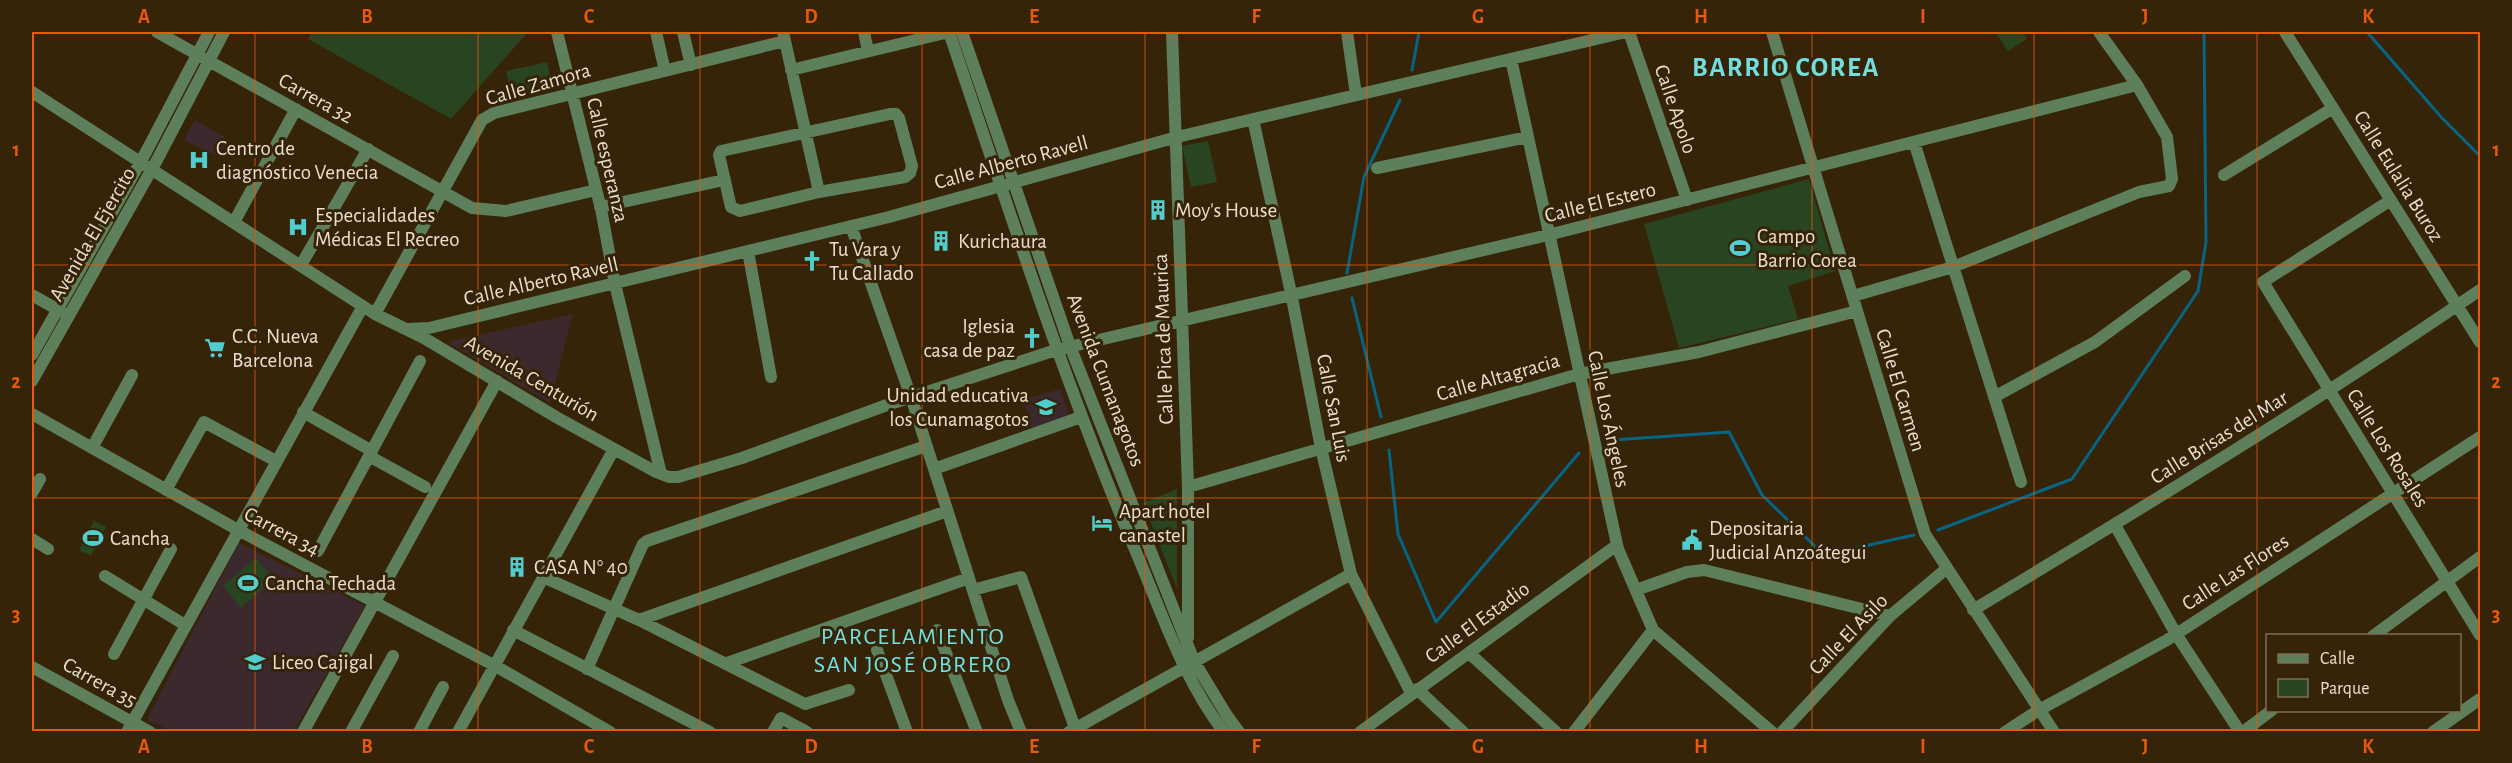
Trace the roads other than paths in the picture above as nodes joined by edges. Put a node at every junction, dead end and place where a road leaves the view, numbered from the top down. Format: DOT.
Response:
graph roads {
  1 [pos="157,32"];
  2 [pos="209,32"];
  3 [pos="224,32"];
  4 [pos="557,32"];
  5 [pos="656,32"];
  6 [pos="683,32"];
  7 [pos="864,32"];
  8 [pos="949,32"];
  9 [pos="962,32"];
  10 [pos="1172,32"];
  11 [pos="1347,32"];
  12 [pos="1628,32"];
  13 [pos="1772,32"];
  14 [pos="2099,32"];
  15 [pos="2285,32"];
  16 [pos="784,36"];
  17 [pos="868,51"];
  18 [pos="196,55"];
  19 [pos="1512,59"];
  20 [pos="207,61"];
  21 [pos="691,64"];
  22 [pos="791,70"];
  23 [pos="665,71"];
  24 [pos="2136,85"];
  25 [pos="573,93"];
  26 [pos="1356,95"];
  27 [pos="33,97"];
  28 [pos="2333,108"];
  29 [pos="296,109"];
  30 [pos="1253,119"];
  31 [pos="806,132"];
  32 [pos="1528,136"];
  33 [pos="1177,137"];
  34 [pos="1914,142"];
  35 [pos="368,149"];
  36 [pos="140,162"];
  37 [pos="1814,167"];
  38 [pos="1377,168"];
  39 [pos="152,169"];
  40 [pos="2224,175"];
  41 [pos="724,180"];
  42 [pos="1014,181"];
  43 [pos="1000,184"];
  44 [pos="596,190"];
  45 [pos="442,191"];
  46 [pos="819,192"];
  47 [pos="1687,200"];
  48 [pos="2391,200"];
  49 [pos="600,207"];
  50 [pos="234,222"];
  51 [pos="850,226"];
  52 [pos="1548,235"];
  53 [pos="748,251"];
  54 [pos="301,265"];
  55 [pos="1953,267"];
  56 [pos="2185,276"];
  57 [pos="615,284"];
  58 [pos="2481,290"];
  59 [pos="1291,293"];
  60 [pos="32,295"];
  61 [pos="1852,296"];
  62 [pos="363,306"];
  63 [pos="2458,306"];
  64 [pos="1857,311"];
  65 [pos="63,313"];
  66 [pos="375,314"];
  67 [pos="1183,321"];
  68 [pos="407,330"];
  69 [pos="2481,342"];
  70 [pos="1070,346"];
  71 [pos="1056,350"];
  72 [pos="32,355"];
  73 [pos="420,361"];
  74 [pos="1579,374"];
  75 [pos="132,375"];
  76 [pos="771,377"];
  77 [pos="32,381"];
  78 [pos="497,381"];
  79 [pos="2330,391"];
  80 [pos="910,397"];
  81 [pos="1994,397"];
  82 [pos="303,412"];
  83 [pos="32,414"];
  84 [pos="1081,417"];
  85 [pos="2481,437"];
  86 [pos="926,446"];
  87 [pos="92,448"];
  88 [pos="1320,448"];
  89 [pos="614,449"];
  90 [pos="370,454"];
  91 [pos="276,461"];
  92 [pos="934,469"];
  93 [pos="661,474"];
  94 [pos="40,478"];
  95 [pos="2021,482"];
  96 [pos="1188,487"];
  97 [pos="425,488"];
  98 [pos="166,490"];
  99 [pos="2393,492"];
  100 [pos="32,493"];
  101 [pos="947,511"];
  102 [pos="2115,525"];
  103 [pos="238,530"];
  104 [pos="32,539"];
  105 [pos="1617,545"];
  106 [pos="48,549"];
  107 [pos="171,549"];
  108 [pos="318,551"];
  109 [pos="2481,557"];
  110 [pos="1946,569"];
  111 [pos="1351,574"];
  112 [pos="105,576"];
  113 [pos="543,577"];
  114 [pos="2447,581"];
  115 [pos="971,584"];
  116 [pos="1636,590"];
  117 [pos="144,599"];
  118 [pos="374,602"];
  119 [pos="615,608"];
  120 [pos="1972,609"];
  121 [pos="1890,616"];
  122 [pos="639,620"];
  123 [pos="185,625"];
  124 [pos="513,630"];
  125 [pos="937,630"];
  126 [pos="1653,630"];
  127 [pos="2176,634"];
  128 [pos="2376,634"];
  129 [pos="2481,635"];
  130 [pos="1188,646"];
  131 [pos="878,650"];
  132 [pos="1469,653"];
  133 [pos="114,654"];
  134 [pos="393,656"];
  135 [pos="727,663"];
  136 [pos="1189,664"];
  137 [pos="494,665"];
  138 [pos="32,667"];
  139 [pos="587,669"];
  140 [pos="443,687"];
  141 [pos="849,690"];
  142 [pos="1414,691"];
  143 [pos="2481,699"];
  144 [pos="2038,710"];
  145 [pos="2271,712"];
  146 [pos="129,727"];
  147 [pos="1072,730"];
  148 [pos="150,732"];
  149 [pos="303,732"];
  150 [pos="351,732"];
  151 [pos="419,732"];
  152 [pos="458,732"];
  153 [pos="610,732"];
  154 [pos="710,732"];
  155 [pos="772,732"];
  156 [pos="807,732"];
  157 [pos="907,732"];
  158 [pos="977,732"];
  159 [pos="1021,732"];
  160 [pos="1224,732"];
  161 [pos="1239,732"];
  162 [pos="1360,732"];
  163 [pos="1463,732"];
  164 [pos="1556,732"];
  165 [pos="1574,732"];
  166 [pos="1772,732"];
  167 [pos="1782,732"];
  168 [pos="2005,732"];
  169 [pos="2054,732"];
  170 [pos="2241,732"];
  171 [pos="2433,732"];
  1 -- 18 [label="street, Carrera 32"];
  2 -- 18 [label="street, Avenida El Ejercito"];
  3 -- 20 [label="street, Avenida El Ejercito"];
  4 -- 25 [label="street, Calle esperanza"];
  5 -- 23 [label="street"];
  6 -- 21 [label="street"];
  7 -- 17 [label="street"];
  8 -- 17 [label="street"];
  8 -- 43 [label="street, Avenida Cumanagotos"];
  9 -- 42 [label="street, Avenida Cumanagotos"];
  10 -- 33 [label="street, Calle Pica de Maurica"];
  11 -- 26 [label="street"];
  12 -- 19 [label="street, Calle Alberto Ravell"];
  12 -- 47 [label="street, Calle Apolo"];
  13 -- 37 [label="street, Calle El Carmen"];
  14 -- 24 [label="street"];
  15 -- 28 [label="street, Calle Eulalia Buroz"];
  16 -- 21 [label="street, Calle Zamora"];
  16 -- 22 [label="street"];
  17 -- 22 [label="street"];
  18 -- 20 [label="street, Carrera 32"];
  18 -- 36 [label="street, Avenida El Ejercito"];
  19 -- 26 [label="street, Calle Alberto Ravell"];
  19 -- 32 [label="street, Calle Los Ángeles"];
  20 -- 29 [label="street, Carrera 32"];
  20 -- 39 [label="street, Avenida El Ejercito"];
  21 -- 23 [label="street, Calle Zamora"];
  22 -- 31 [label="street"];
  23 -- 25 [label="street, Calle Zamora"];
  24 -- 34 [label="street, Calle El Estero"];
  24 -- 55 [label="street"];
  25 -- 44 [label="street, Calle esperanza"];
  25 -- 45 [label="street, Calle Zamora"];
  26 -- 30 [label="street, Calle Alberto Ravell"];
  27 -- 36 [label="street, Avenida Centurión"];
  28 -- 40 [label="street"];
  28 -- 48 [label="street, Calle Eulalia Buroz"];
  29 -- 35 [label="street, Carrera 32"];
  29 -- 50 [label="street"];
  30 -- 33 [label="street, Calle Alberto Ravell"];
  30 -- 59 [label="street, Calle San Luis"];
  31 -- 41 [label="street"];
  31 -- 46 [label="street"];
  31 -- 46 [label="street"];
  32 -- 38 [label="street"];
  32 -- 52 [label="street, Calle Los Ángeles"];
  33 -- 42 [label="street, Calle Alberto Ravell"];
  33 -- 67 [label="street, Calle Pica de Maurica"];
  34 -- 37 [label="street, Calle El Estero"];
  34 -- 55 [label="street"];
  35 -- 45 [label="street, Carrera 32"];
  35 -- 54 [label="street"];
  36 -- 39 [label="street, Avenida Centurión"];
  36 -- 65 [label="street, Avenida El Ejercito"];
  37 -- 47 [label="street, Calle El Estero"];
  37 -- 61 [label="street, Calle El Carmen"];
  39 -- 50 [label="street, Avenida Centurión"];
  39 -- 65 [label="street, Avenida El Ejercito"];
  41 -- 46 [label="street"];
  41 -- 49 [label="street"];
  42 -- 43 [label="street, Calle Alberto Ravell"];
  42 -- 70 [label="street, Avenida Cumanagotos"];
  43 -- 51 [label="street, Calle Alberto Ravell"];
  43 -- 71 [label="street, Avenida Cumanagotos"];
  44 -- 45 [label="street, Carrera 32"];
  44 -- 49 [label="street, Calle esperanza"];
  45 -- 66 [label="street, Calle Zamora"];
  47 -- 52 [label="street, Calle El Estero"];
  48 -- 63 [label="street, Calle Eulalia Buroz"];
  48 -- 79 [label="street, Calle Los Rosales"];
  49 -- 57 [label="street, Calle esperanza"];
  50 -- 54 [label="street, Avenida Centurión"];
  51 -- 53 [label="street, Calle Alberto Ravell"];
  51 -- 80 [label="street"];
  52 -- 59 [label="street, Calle El Estero"];
  52 -- 74 [label="street, Calle Los Ángeles"];
  53 -- 57 [label="street, Calle Alberto Ravell"];
  53 -- 76 [label="street"];
  54 -- 62 [label="street, Avenida Centurión"];
  55 -- 61 [label="street"];
  55 -- 81 [label="street"];
  56 -- 81 [label="street"];
  57 -- 68 [label="street, Calle Alberto Ravell"];
  57 -- 93 [label="street, Calle esperanza"];
  58 -- 63 [label="street, Calle Brisas del Mar"];
  59 -- 67 [label="street, Calle El Estero"];
  59 -- 88 [label="street, Calle San Luis"];
  60 -- 65 [label="street"];
  61 -- 64 [label="street, Calle El Carmen"];
  62 -- 66 [label="street, Avenida Centurión"];
  62 -- 82 [label="street"];
  63 -- 69 [label="street, Calle Eulalia Buroz"];
  63 -- 79 [label="street, Calle Brisas del Mar"];
  64 -- 74 [label="street, Calle Altagracia"];
  64 -- 110 [label="street, Calle El Carmen"];
  65 -- 72 [label="street, Avenida El Ejercito"];
  65 -- 77 [label="street, Avenida El Ejercito"];
  66 -- 68 [label="street, Avenida Centurión"];
  67 -- 70 [label="street, Calle El Estero"];
  67 -- 96 [label="street, Calle Pica de Maurica"];
  68 -- 78 [label="street, Avenida Centurión"];
  70 -- 71 [label="street, Calle El Estero"];
  70 -- 130 [label="street, Avenida Cumanagotos"];
  71 -- 80 [label="street, Avenida Centurión"];
  71 -- 84 [label="street, Avenida Cumanagotos"];
  73 -- 90 [label="street"];
  74 -- 88 [label="street, Calle Altagracia"];
  74 -- 105 [label="street, Calle Los Ángeles"];
  75 -- 87 [label="street"];
  78 -- 89 [label="street, Avenida Centurión"];
  78 -- 118 [label="street"];
  79 -- 99 [label="street, Calle Los Rosales"];
  79 -- 102 [label="street, Calle Brisas del Mar"];
  80 -- 86 [label="street"];
  80 -- 93 [label="street, Avenida Centurión"];
  81 -- 95 [label="street"];
  82 -- 90 [label="street"];
  82 -- 91 [label="street"];
  83 -- 87 [label="street, Carrera 34"];
  84 -- 92 [label="street"];
  84 -- 136 [label="street, Avenida Cumanagotos"];
  85 -- 99 [label="street, Calle Las Flores"];
  86 -- 92 [label="street"];
  86 -- 119 [label="street"];
  87 -- 98 [label="street, Carrera 34"];
  88 -- 96 [label="street, Calle Altagracia"];
  88 -- 111 [label="street, Calle San Luis"];
  89 -- 93 [label="street, Avenida Centurión"];
  89 -- 113 [label="street"];
  90 -- 97 [label="street"];
  90 -- 108 [label="street"];
  91 -- 98 [label="street"];
  91 -- 103 [label="street"];
  92 -- 101 [label="street"];
  94 -- 100 [label="street"];
  96 -- 130 [label="street, Calle Pica de Maurica"];
  98 -- 103 [label="street, Carrera 34"];
  99 -- 114 [label="street, Calle Los Rosales"];
  99 -- 127 [label="street, Calle Las Flores"];
  101 -- 115 [label="street"];
  101 -- 122 [label="street"];
  102 -- 120 [label="street, Calle Brisas del Mar"];
  102 -- 127 [label="street"];
  103 -- 118 [label="street, Carrera 34"];
  103 -- 123 [label="street"];
  104 -- 106 [label="street"];
  105 -- 116 [label="street, Calle Los Ángeles"];
  105 -- 132 [label="street, Calle El Estadio"];
  107 -- 117 [label="street"];
  109 -- 114 [label="street"];
  110 -- 120 [label="street, Calle El Carmen"];
  110 -- 121 [label="street, Calle El Asilo"];
  111 -- 136 [label="street"];
  111 -- 142 [label="street, Calle San Luis"];
  112 -- 117 [label="street"];
  113 -- 119 [label="street"];
  113 -- 124 [label="street"];
  114 -- 128 [label="street"];
  114 -- 129 [label="street, Calle Los Rosales"];
  115 -- 135 [label="street"];
  115 -- 147 [label="street"];
  115 -- 159 [label="street"];
  116 -- 121 [label="street"];
  116 -- 126 [label="street, Calle Los Ángeles"];
  117 -- 123 [label="street"];
  117 -- 133 [label="street"];
  118 -- 137 [label="street, Carrera 34"];
  118 -- 149 [label="street"];
  119 -- 122 [label="street"];
  119 -- 139 [label="street"];
  120 -- 144 [label="street, Calle El Carmen"];
  121 -- 167 [label="street, Calle El Asilo"];
  122 -- 135 [label="street"];
  123 -- 146 [label="street"];
  124 -- 137 [label="street"];
  124 -- 139 [label="street"];
  125 -- 158 [label="street"];
  126 -- 165 [label="street"];
  126 -- 166 [label="street, Calle Los Ángeles"];
  127 -- 144 [label="street, Calle Las Flores"];
  127 -- 170 [label="street"];
  130 -- 136 [label="street, Avenida Cumanagotos"];
  131 -- 157 [label="street"];
  132 -- 142 [label="street, Calle El Estadio"];
  132 -- 164 [label="street"];
  134 -- 150 [label="street"];
  135 -- 141 [label="street"];
  136 -- 147 [label="street"];
  136 -- 160 [label="street, Avenida Cumanagotos"];
  136 -- 161 [label="street, Avenida Cumanagotos"];
  137 -- 152 [label="street"];
  137 -- 153 [label="street, Carrera 34"];
  138 -- 146 [label="street, Carrera 35"];
  139 -- 154 [label="street"];
  140 -- 151 [label="street"];
  142 -- 162 [label="street, Calle El Estadio"];
  142 -- 163 [label="street, Calle San Luis"];
  143 -- 171 [label="street"];
  144 -- 168 [label="street, Calle Las Flores"];
  144 -- 169 [label="street, Calle El Carmen"];
  145 -- 170 [label="street"];
  146 -- 148 [label="street, Carrera 35"];
  155 -- 156 [label="street"];
}
